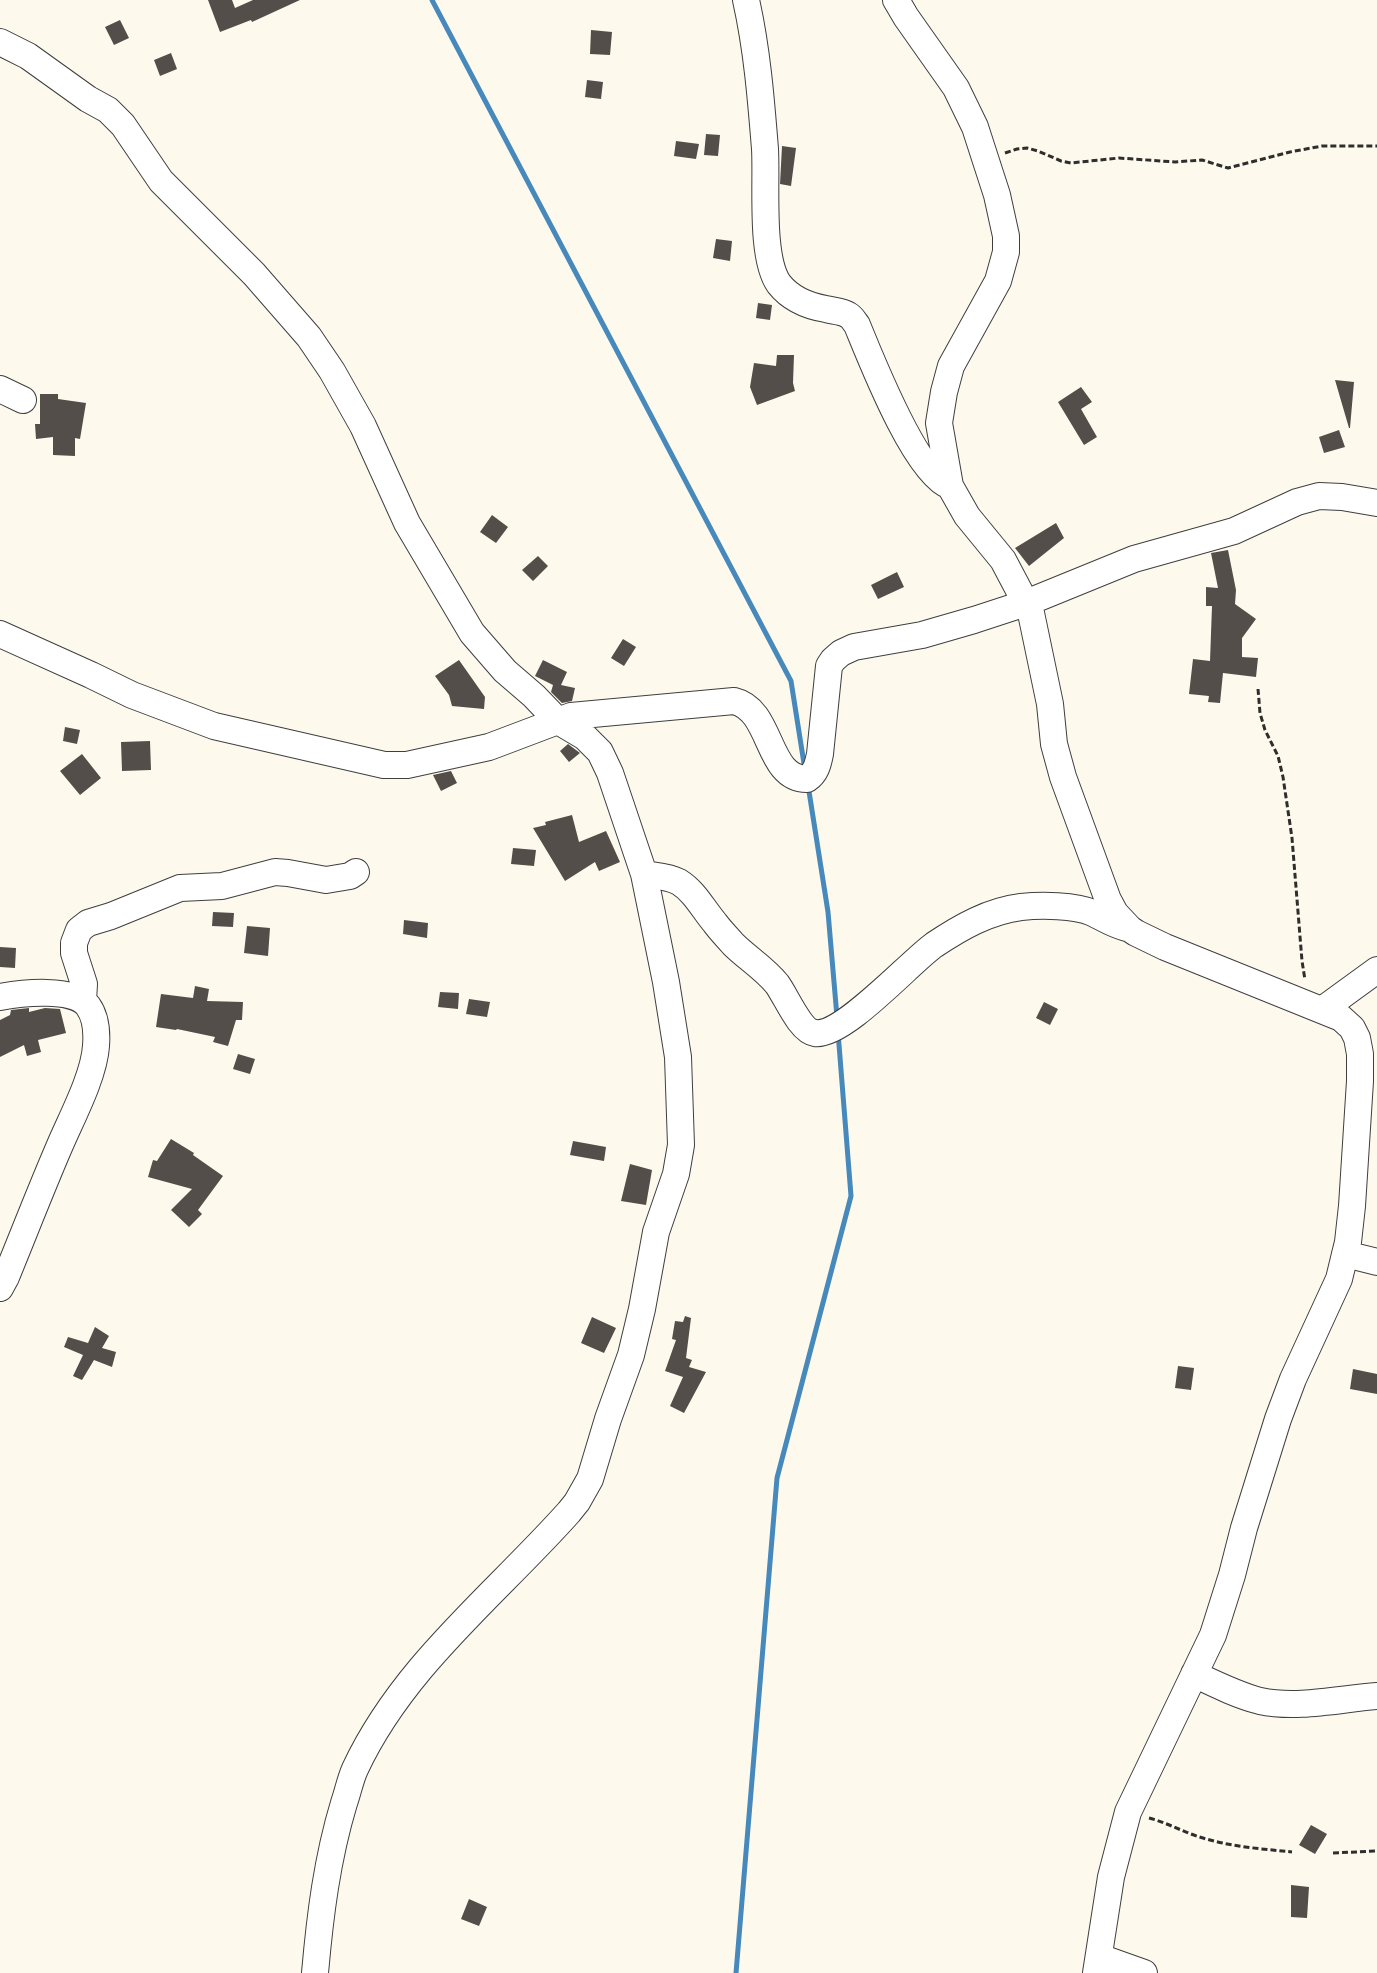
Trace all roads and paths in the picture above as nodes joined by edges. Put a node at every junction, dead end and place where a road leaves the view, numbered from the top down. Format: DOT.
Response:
graph roads {
  1 [pos="746,0"];
  2 [pos="896,0"];
  3 [pos="0,42"];
  4 [pos="1377,146"];
  5 [pos="986,164"];
  6 [pos="0,389"];
  7 [pos="23,400"];
  8 [pos="950,486"];
  9 [pos="1377,503"];
  10 [pos="1026,603"];
  11 [pos="0,634"];
  12 [pos="1258,689"];
  13 [pos="558,721"];
  14 [pos="356,872"];
  15 [pos="644,874"];
  16 [pos="1130,929"];
  17 [pos="1377,970"];
  18 [pos="0,997"];
  19 [pos="83,1001"];
  20 [pos="1316,1008"];
  21 [pos="1345,1254"];
  22 [pos="1377,1262"];
  23 [pos="0,1288"];
  24 [pos="1194,1674"];
  25 [pos="1377,1696"];
  26 [pos="1128,1812"];
  27 [pos="1377,1851"];
  28 [pos="1293,1852"];
  29 [pos="1333,1853"];
  30 [pos="1098,1965"];
  31 [pos="315,1973"];
  32 [pos="1144,1973"];
  1 -- 8 [label="street"];
  2 -- 5 [label="street"];
  3 -- 13 [label="street"];
  4 -- 5 [label="path"];
  5 -- 8 [label="street"];
  6 -- 7 [label="street"];
  8 -- 10 [label="street"];
  9 -- 10 [label="street"];
  10 -- 13 [label="street"];
  10 -- 16 [label="street"];
  11 -- 13 [label="street"];
  12 -- 20 [label="path"];
  13 -- 15 [label="street"];
  14 -- 19 [label="street"];
  15 -- 16 [label="street"];
  15 -- 31 [label="street"];
  16 -- 20 [label="street"];
  17 -- 20 [label="street"];
  18 -- 19 [label="street"];
  19 -- 23 [label="street"];
  20 -- 21 [label="street"];
  21 -- 22 [label="street"];
  21 -- 24 [label="street"];
  24 -- 25 [label="street"];
  24 -- 26 [label="street"];
  26 -- 28 [label="path"];
  26 -- 30 [label="street"];
  27 -- 29 [label="path"];
  30 -- 32 [label="street"];
}
